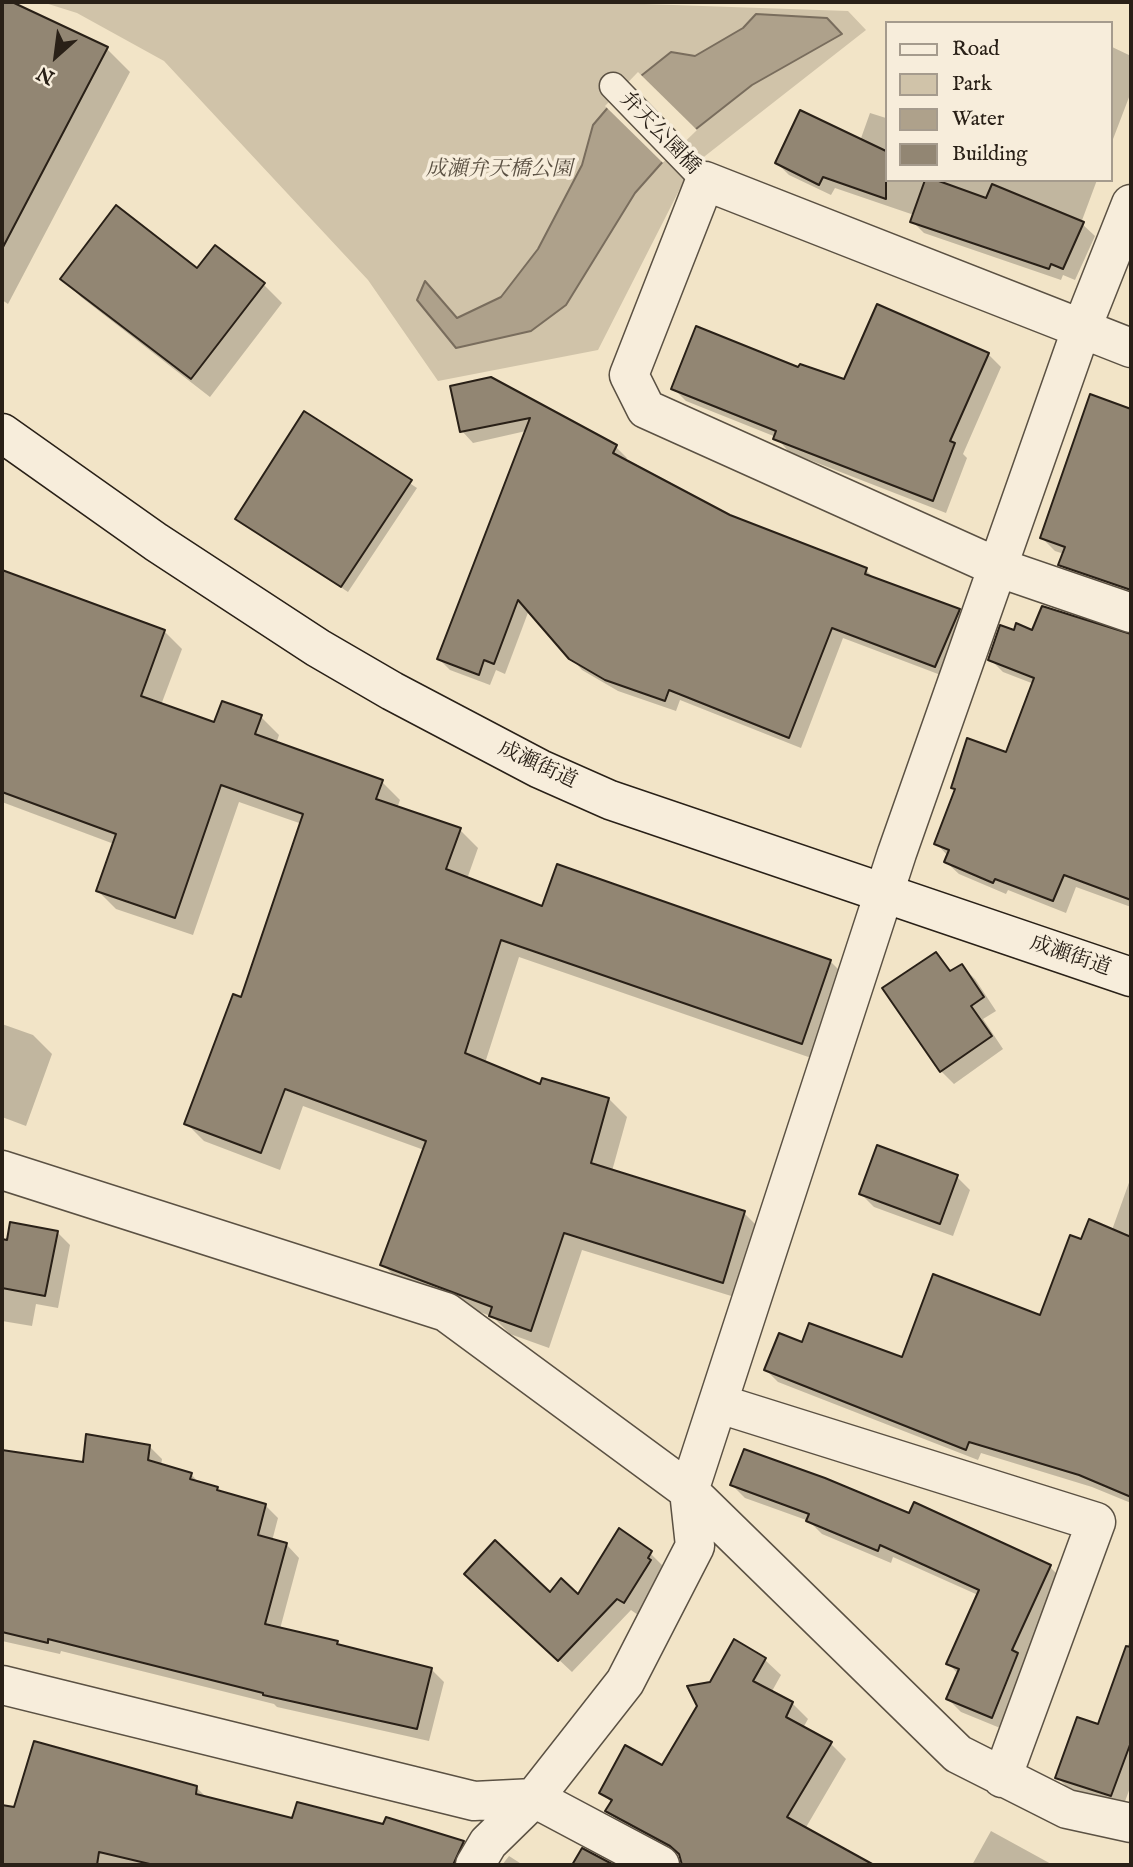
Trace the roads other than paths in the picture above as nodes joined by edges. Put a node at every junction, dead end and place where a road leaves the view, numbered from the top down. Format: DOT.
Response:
graph roads {
  1 [pos="613,86"];
  2 [pos="705,181"];
  3 [pos="1131,204"];
  4 [pos="1081,330"];
  5 [pos="1131,348"];
  6 [pos="2,433"];
  7 [pos="997,567"];
  8 [pos="1131,612"];
  9 [pos="883,894"];
  10 [pos="1131,977"];
  11 [pos="2,1170"];
  12 [pos="720,1404"];
  13 [pos="689,1491"];
  14 [pos="2,1685"];
  15 [pos="1002,1778"];
  16 [pos="534,1798"];
  17 [pos="1131,1823"];
  18 [pos="475,1865"];
  19 [pos="660,1865"];
  1 -- 2 [label="lane, 弁天公園橋"];
  2 -- 4 [label="street"];
  2 -- 7 [label="street"];
  3 -- 4 [label="street"];
  4 -- 5 [label="street"];
  4 -- 7 [label="street"];
  6 -- 9 [label="street, 成瀬街道"];
  7 -- 8 [label="street"];
  7 -- 9 [label="street"];
  9 -- 10 [label="street, 成瀬街道"];
  9 -- 12 [label="street"];
  11 -- 13 [label="street"];
  12 -- 13 [label="street"];
  12 -- 15 [label="street"];
  13 -- 15 [label="street"];
  13 -- 16 [label="street"];
  14 -- 16 [label="street"];
  15 -- 17 [label="street"];
  16 -- 18 [label="street"];
  16 -- 19 [label="street"];
}
